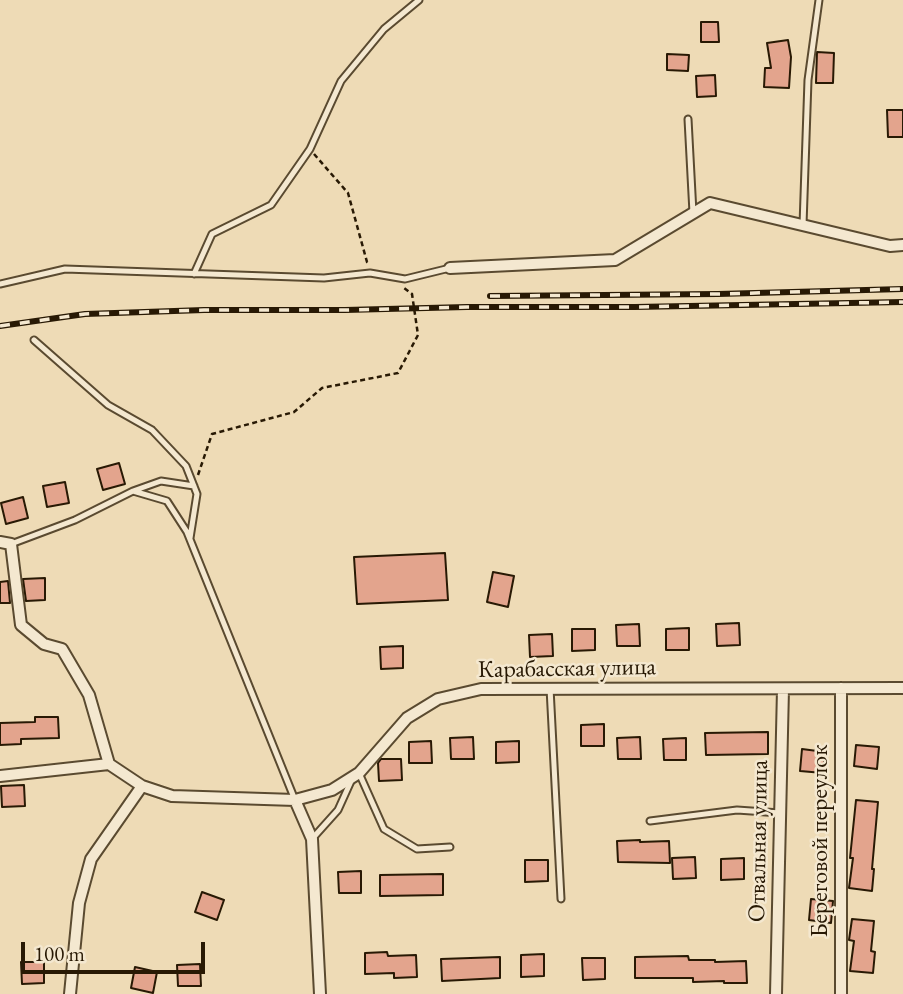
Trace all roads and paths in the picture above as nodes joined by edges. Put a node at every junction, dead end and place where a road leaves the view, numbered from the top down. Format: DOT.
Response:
graph roads {
  1 [pos="419,0"];
  2 [pos="819,0"];
  3 [pos="688,119"];
  4 [pos="310,149"];
  5 [pos="693,213"];
  6 [pos="803,225"];
  7 [pos="903,245"];
  8 [pos="450,268"];
  9 [pos="194,274"];
  10 [pos="387,276"];
  11 [pos="0,284"];
  12 [pos="403,288"];
  13 [pos="34,340"];
  14 [pos="194,486"];
  15 [pos="134,491"];
  16 [pos="190,539"];
  17 [pos="6,543"];
  18 [pos="550,688"];
  19 [pos="783,688"];
  20 [pos="841,688"];
  21 [pos="903,688"];
  22 [pos="109,764"];
  23 [pos="356,774"];
  24 [pos="0,776"];
  25 [pos="142,786"];
  26 [pos="295,800"];
  27 [pos="780,813"];
  28 [pos="650,821"];
  29 [pos="312,839"];
  30 [pos="450,847"];
  31 [pos="561,900"];
  32 [pos="70,994"];
  33 [pos="320,994"];
  34 [pos="776,994"];
  35 [pos="841,994"];
  1 -- 4 [label="lane"];
  2 -- 6 [label="lane"];
  3 -- 5 [label="lane"];
  4 -- 9 [label="lane"];
  4 -- 10 [label="path"];
  5 -- 6 [label="street"];
  5 -- 8 [label="street"];
  6 -- 7 [label="street"];
  8 -- 10 [label="lane"];
  9 -- 10 [label="lane"];
  9 -- 11 [label="lane"];
  12 -- 14 [label="path"];
  13 -- 14 [label="lane"];
  14 -- 15 [label="lane"];
  14 -- 16 [label="lane"];
  15 -- 16 [label="lane"];
  15 -- 17 [label="lane"];
  16 -- 26 [label="lane"];
  17 -- 22 [label="street"];
  18 -- 19 [label="street, Карабасская улица"];
  18 -- 23 [label="street, Карабасская улица"];
  18 -- 31 [label="lane"];
  19 -- 20 [label="street, Карабасская улица"];
  19 -- 27 [label="street, Отвальная улица"];
  20 -- 21 [label="street, Карабасская улица"];
  20 -- 35 [label="street, Береговой переулок"];
  22 -- 24 [label="street"];
  22 -- 25 [label="street, Карабасская улица"];
  23 -- 26 [label="street, Карабасская улица"];
  23 -- 29 [label="lane"];
  23 -- 30 [label="lane"];
  25 -- 26 [label="street, Карабасская улица"];
  25 -- 32 [label="street"];
  26 -- 29 [label="street"];
  27 -- 28 [label="lane"];
  27 -- 34 [label="street, Отвальная улица"];
  29 -- 33 [label="street"];
}
